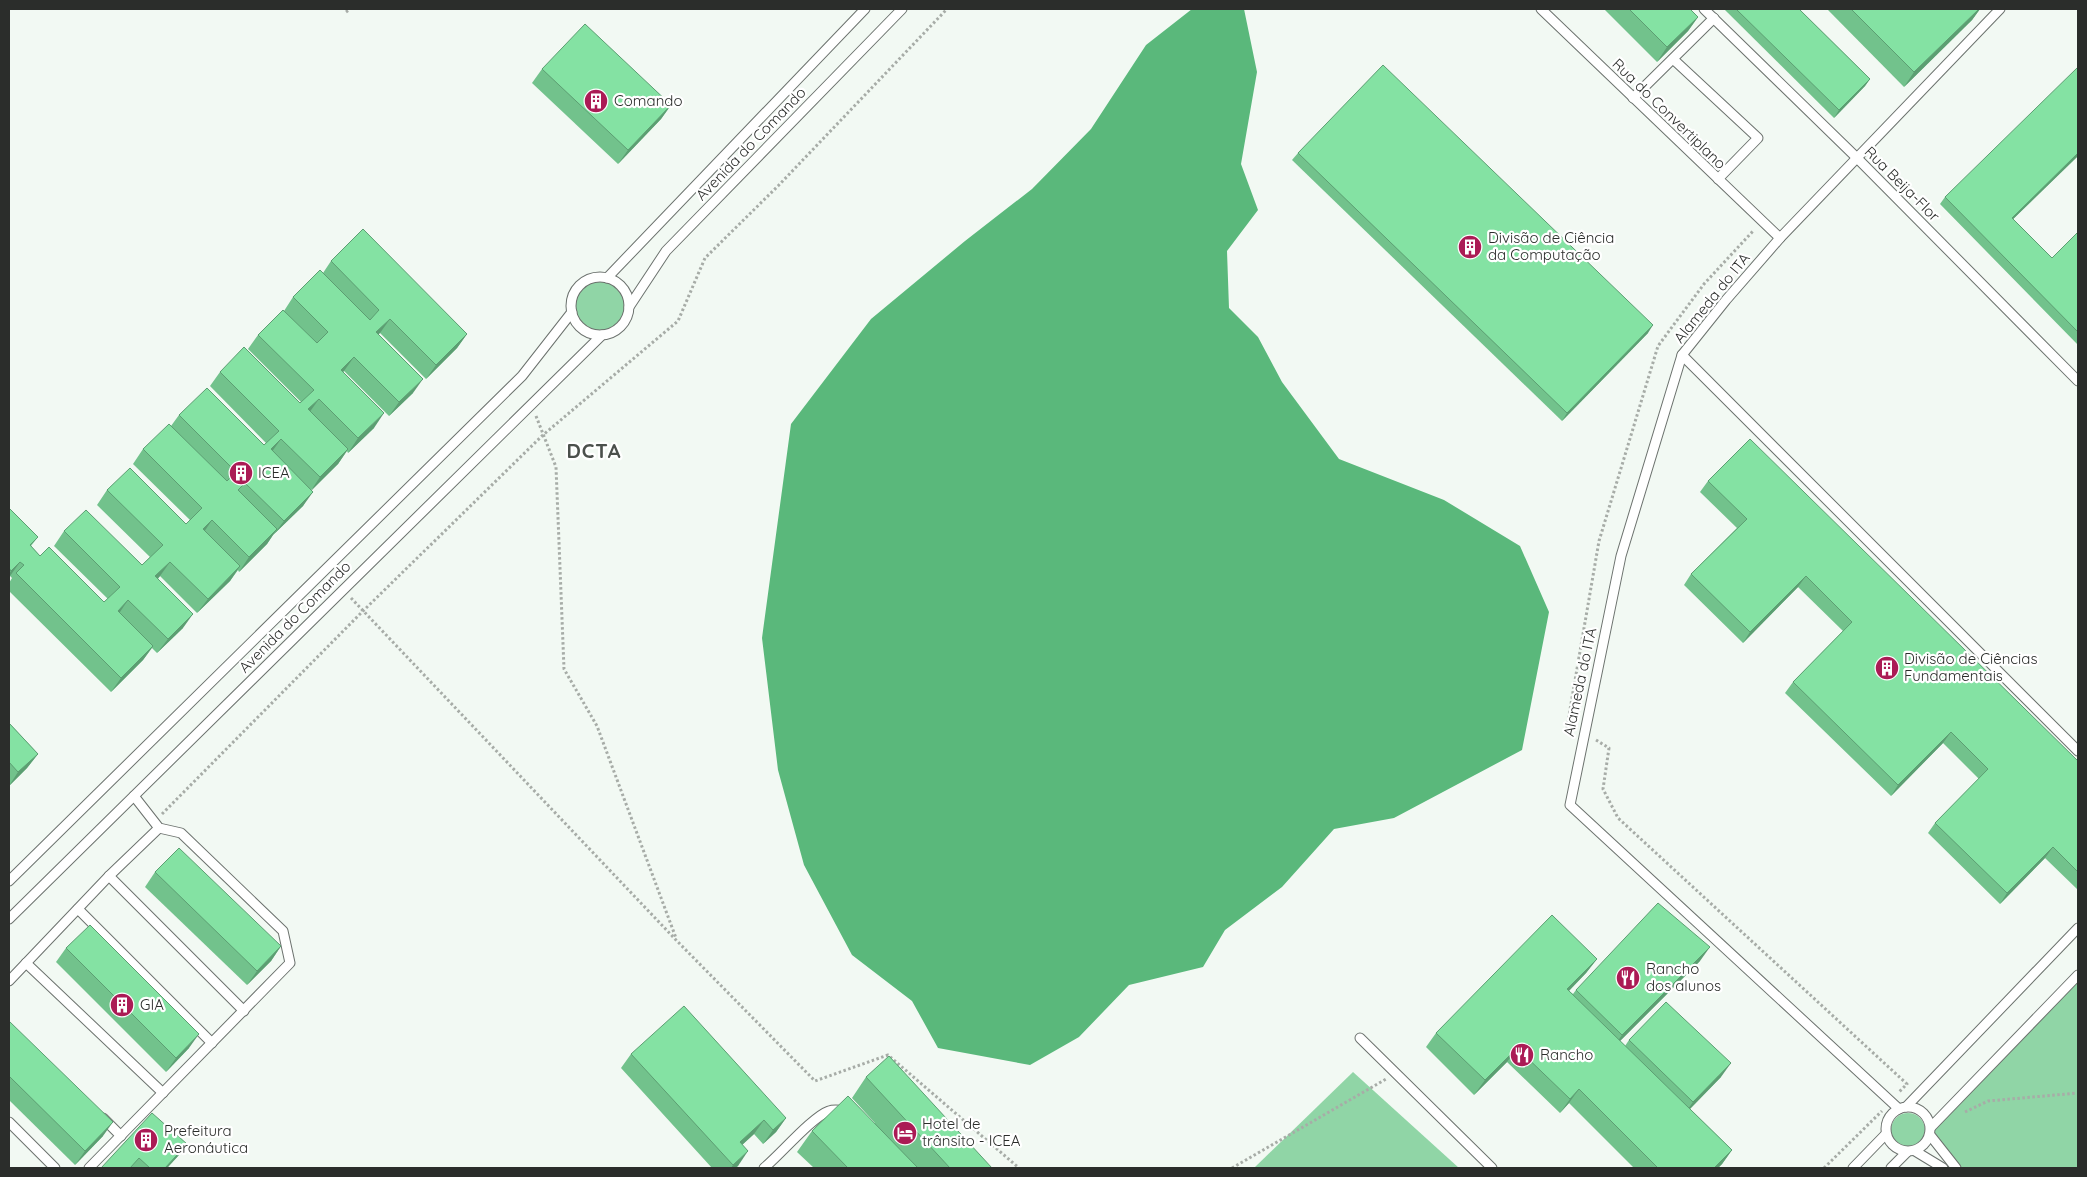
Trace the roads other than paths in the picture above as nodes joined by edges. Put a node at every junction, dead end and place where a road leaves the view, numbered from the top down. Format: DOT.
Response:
graph roads {
  1 [pos="865,9"];
  2 [pos="902,9"];
  3 [pos="1540,9"];
  4 [pos="1704,9"];
  5 [pos="2000,9"];
  6 [pos="1714,18"];
  7 [pos="1673,58"];
  8 [pos="1633,98"];
  9 [pos="1857,158"];
  10 [pos="1718,179"];
  11 [pos="1780,238"];
  12 [pos="607,278"];
  13 [pos="629,307"];
  14 [pos="572,312"];
  15 [pos="602,335"];
  16 [pos="1682,356"];
  17 [pos="2078,381"];
  18 [pos="2078,751"];
  19 [pos="134,796"];
  20 [pos="156,825"];
  21 [pos="109,876"];
  22 [pos="9,881"];
  23 [pos="78,909"];
  24 [pos="9,919"];
  25 [pos="2078,928"];
  26 [pos="26,963"];
  27 [pos="2078,975"];
  28 [pos="9,981"];
  29 [pos="244,1011"];
  30 [pos="1360,1038"];
  31 [pos="212,1043"];
  32 [pos="163,1093"];
  33 [pos="93,1108"];
  34 [pos="1902,1108"];
  35 [pos="852,1116"];
  36 [pos="9,1122"];
  37 [pos="1930,1131"];
  38 [pos="1886,1134"];
  39 [pos="121,1136"];
  40 [pos="1911,1151"];
  41 [pos="776,1165"];
  42 [pos="55,1168"];
  43 [pos="89,1168"];
  44 [pos="764,1168"];
  45 [pos="1492,1168"];
  46 [pos="1853,1168"];
  47 [pos="1891,1168"];
  48 [pos="1942,1168"];
  49 [pos="1956,1168"];
  1 -- 12 [label="lane, Avenida do Comando"];
  2 -- 13 [label="lane, Avenida do Comando"];
  3 -- 8 [label="lane, Rua do Convertiplano"];
  4 -- 6 [label="lane, Rua Beija-Flor"];
  5 -- 9 [label="lane, Alameda do ITA"];
  6 -- 7 [label="lane"];
  6 -- 9 [label="lane, Rua Beija-Flor"];
  7 -- 8 [label="lane"];
  7 -- 10 [label="lane"];
  8 -- 10 [label="lane, Rua do Convertiplano"];
  9 -- 11 [label="lane, Alameda do ITA"];
  9 -- 17 [label="lane, Rua Beija-Flor"];
  10 -- 11 [label="lane, Rua do Convertiplano"];
  11 -- 16 [label="lane, Alameda do ITA"];
  12 -- 13 [label="lane"];
  12 -- 14 [label="lane"];
  13 -- 15 [label="lane"];
  14 -- 15 [label="lane"];
  14 -- 22 [label="lane, Avenida do Comando"];
  15 -- 19 [label="lane, Avenida do Comando"];
  16 -- 18 [label="lane"];
  16 -- 34 [label="lane, Alameda do ITA"];
  19 -- 20 [label="lane"];
  19 -- 24 [label="lane, Avenida do Comando"];
  20 -- 21 [label="lane"];
  20 -- 29 [label="lane"];
  21 -- 23 [label="lane"];
  21 -- 29 [label="lane"];
  23 -- 26 [label="lane"];
  23 -- 31 [label="lane"];
  25 -- 34 [label="lane"];
  26 -- 28 [label="lane"];
  26 -- 32 [label="lane"];
  27 -- 37 [label="lane"];
  29 -- 31 [label="lane"];
  30 -- 45 [label="lane"];
  31 -- 32 [label="lane"];
  32 -- 39 [label="lane"];
  33 -- 39 [label="lane"];
  34 -- 37 [label="lane"];
  34 -- 38 [label="lane"];
  35 -- 41 [label="lane"];
  36 -- 42 [label="lane"];
  37 -- 40 [label="lane"];
  37 -- 49 [label="lane"];
  38 -- 40 [label="lane"];
  38 -- 46 [label="lane"];
  39 -- 43 [label="lane"];
  40 -- 47 [label="lane"];
  40 -- 48 [label="lane"];
  41 -- 44 [label="lane"];
}
